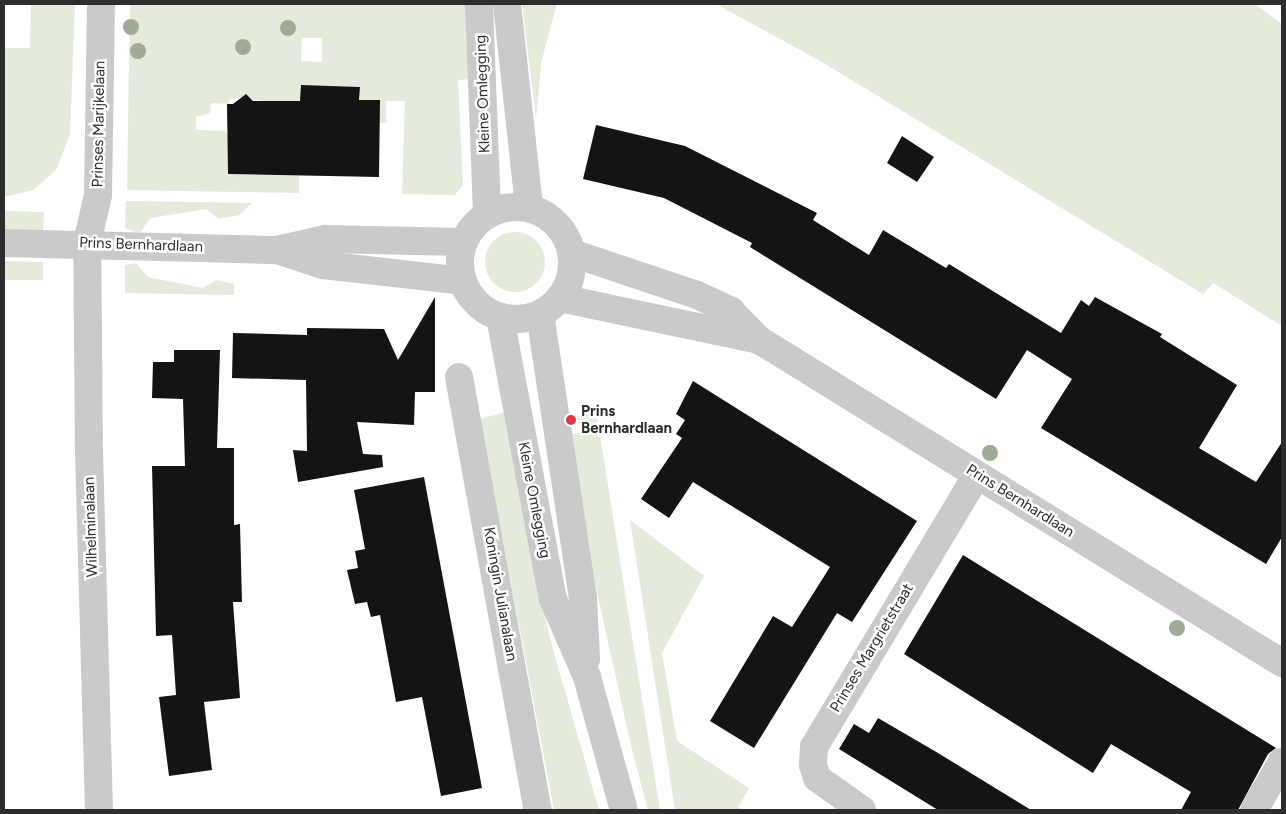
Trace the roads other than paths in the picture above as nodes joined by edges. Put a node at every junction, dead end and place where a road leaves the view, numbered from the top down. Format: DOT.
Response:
graph roads {
  1 [pos="101,4"];
  2 [pos="479,4"];
  3 [pos="507,4"];
  4 [pos="530,208"];
  5 [pos="486,214"];
  6 [pos="463,242"];
  7 [pos="4,243"];
  8 [pos="87,243"];
  9 [pos="277,250"];
  10 [pos="572,253"];
  11 [pos="463,281"];
  12 [pos="550,306"];
  13 [pos="500,317"];
  14 [pos="759,340"];
  15 [pos="459,377"];
  16 [pos="977,475"];
  17 [pos="1282,663"];
  18 [pos="587,677"];
  19 [pos="1282,762"];
  20 [pos="100,810"];
  21 [pos="538,810"];
  22 [pos="624,810"];
  23 [pos="862,810"];
  24 [pos="1254,810"];
  1 -- 8 [label="street, Prinses Marijkelaan"];
  2 -- 5 [label="street, Kleine Omlegging"];
  3 -- 4 [label="street, Kleine Omlegging"];
  4 -- 5 [label="street"];
  4 -- 10 [label="street"];
  5 -- 6 [label="street"];
  6 -- 9 [label="street, Prins Bernhardlaan"];
  6 -- 11 [label="street"];
  7 -- 8 [label="street, Prins Bernhardlaan"];
  8 -- 9 [label="street, Prins Bernhardlaan"];
  8 -- 20 [label="street, Wilhelminalaan"];
  9 -- 11 [label="street, Prins Bernhardlaan"];
  10 -- 12 [label="street"];
  10 -- 14 [label="street, Prins Bernhardlaan"];
  11 -- 13 [label="street"];
  12 -- 13 [label="street"];
  12 -- 14 [label="street, Prins Bernhardlaan"];
  12 -- 18 [label="street, Kleine Omlegging"];
  13 -- 18 [label="street, Kleine Omlegging"];
  14 -- 16 [label="street, Prins Bernhardlaan"];
  15 -- 21 [label="street, Koningin Julianalaan"];
  16 -- 17 [label="street, Prins Bernhardlaan"];
  16 -- 23 [label="street, Prinses Margrietstraat"];
  18 -- 22 [label="street, Kleine Omlegging"];
  19 -- 24 [label="street"];
}
